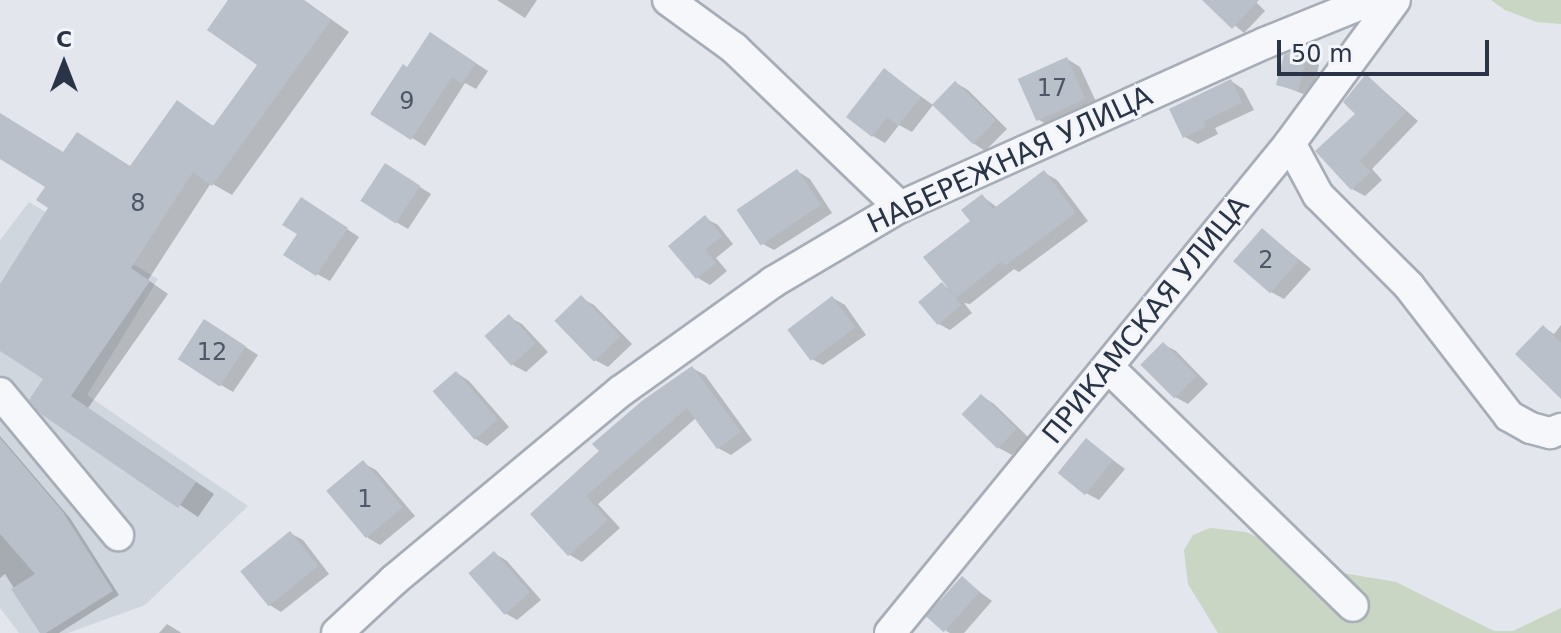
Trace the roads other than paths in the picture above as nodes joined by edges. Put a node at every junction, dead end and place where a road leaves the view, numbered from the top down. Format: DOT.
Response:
graph roads {
  1 [pos="668,0"];
  2 [pos="1371,0"];
  3 [pos="1395,0"];
  4 [pos="1290,143"];
  5 [pos="900,207"];
  6 [pos="1108,367"];
  7 [pos="0,393"];
  8 [pos="1561,429"];
  9 [pos="118,535"];
  10 [pos="1353,606"];
  11 [pos="337,633"];
  12 [pos="890,633"];
  1 -- 5 [label="street"];
  2 -- 5 [label="street, НАБЕРЕЖНАЯ УЛИЦА"];
  3 -- 4 [label="street, ПРИКАМСКАЯ УЛИЦА"];
  4 -- 6 [label="street, ПРИКАМСКАЯ УЛИЦА"];
  4 -- 8 [label="street"];
  5 -- 11 [label="street, НАБЕРЕЖНАЯ УЛИЦА"];
  6 -- 10 [label="street"];
  6 -- 12 [label="street, ПРИКАМСКАЯ УЛИЦА"];
  7 -- 9 [label="street"];
}
